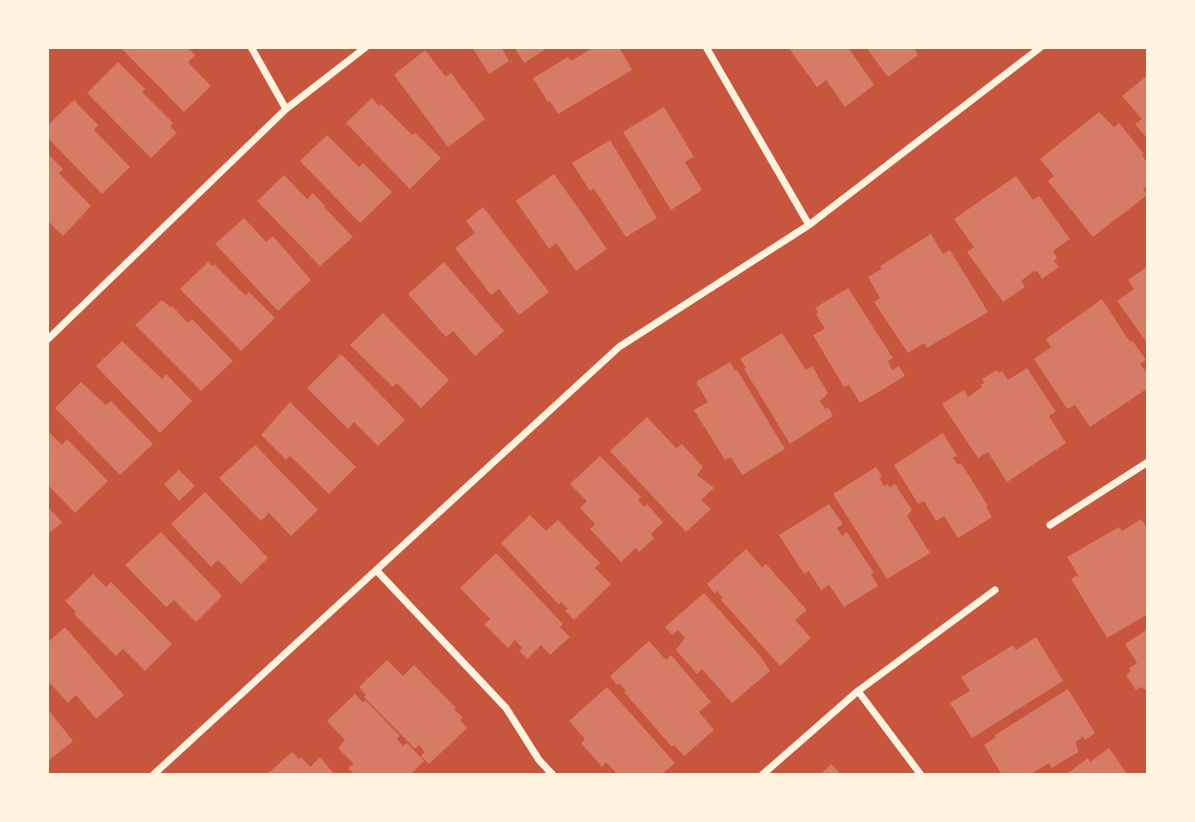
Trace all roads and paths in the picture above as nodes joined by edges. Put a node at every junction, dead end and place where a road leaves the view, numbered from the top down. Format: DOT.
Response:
graph roads {
  1 [pos="251,47"];
  2 [pos="366,47"];
  3 [pos="706,47"];
  4 [pos="1041,47"];
  5 [pos="286,109"];
  6 [pos="810,225"];
  7 [pos="47,340"];
  8 [pos="1148,462"];
  9 [pos="1051,525"];
  10 [pos="377,570"];
  11 [pos="995,590"];
  12 [pos="858,691"];
  13 [pos="153,775"];
  14 [pos="553,775"];
  15 [pos="762,775"];
  16 [pos="921,775"];
  1 -- 5 [label="street"];
  2 -- 5 [label="street"];
  3 -- 6 [label="street"];
  4 -- 6 [label="street"];
  5 -- 7 [label="street"];
  6 -- 10 [label="street"];
  8 -- 9 [label="street"];
  10 -- 13 [label="street"];
  10 -- 14 [label="street"];
  11 -- 12 [label="street"];
  12 -- 15 [label="street"];
  12 -- 16 [label="street"];
}
